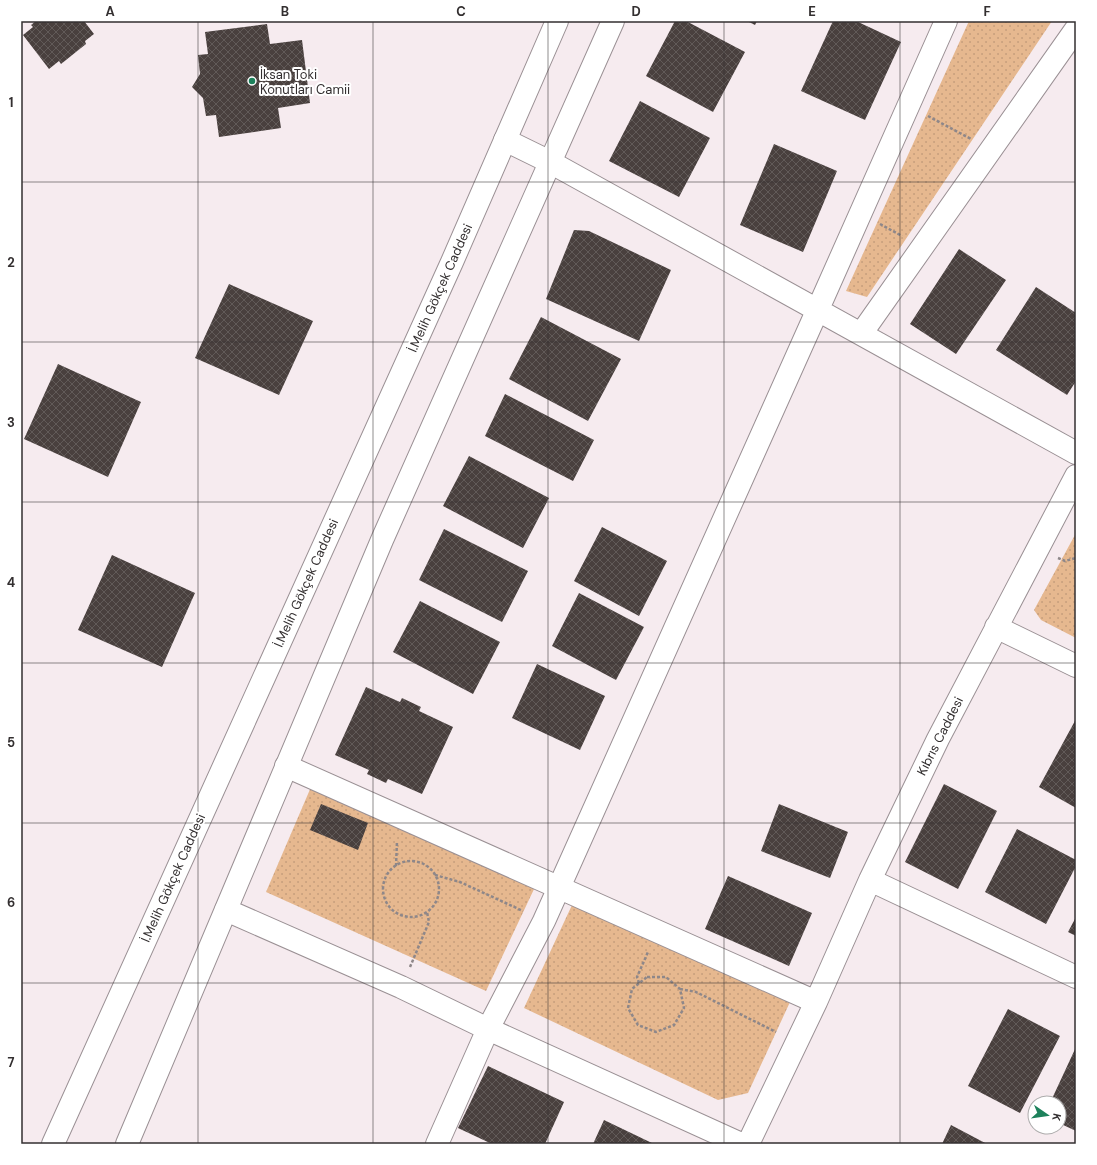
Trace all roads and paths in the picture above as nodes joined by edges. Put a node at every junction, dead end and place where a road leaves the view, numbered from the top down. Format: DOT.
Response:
graph roads {
  1 [pos="557,21"];
  2 [pos="613,21"];
  3 [pos="946,21"];
  4 [pos="1076,29"];
  5 [pos="908,105"];
  6 [pos="505,140"];
  7 [pos="991,150"];
  8 [pos="550,162"];
  9 [pos="860,213"];
  10 [pos="922,248"];
  11 [pos="818,309"];
  12 [pos="861,334"];
  13 [pos="1076,453"];
  14 [pos="1076,476"];
  15 [pos="996,627"];
  16 [pos="1076,666"];
  17 [pos="286,766"];
  18 [pos="435,874"];
  19 [pos="870,880"];
  20 [pos="558,887"];
  21 [pos="226,910"];
  22 [pos="427,911"];
  23 [pos="544,921"];
  24 [pos="658,932"];
  25 [pos="1076,977"];
  26 [pos="639,983"];
  27 [pos="401,987"];
  28 [pos="680,989"];
  29 [pos="816,1002"];
  30 [pos="488,1029"];
  31 [pos="797,1042"];
  32 [pos="53,1144"];
  33 [pos="127,1144"];
  34 [pos="437,1144"];
  35 [pos="741,1144"];
  36 [pos="748,1144"];
  1 -- 6 [label="street, İ.Melih Gökçek Caddesi"];
  2 -- 8 [label="street"];
  3 -- 5 [label="street"];
  4 -- 7 [label="street"];
  5 -- 7 [label="path"];
  5 -- 9 [label="street"];
  6 -- 8 [label="street"];
  6 -- 32 [label="street, İ.Melih Gökçek Caddesi"];
  7 -- 10 [label="street"];
  8 -- 11 [label="street"];
  8 -- 17 [label="street"];
  9 -- 10 [label="path"];
  9 -- 11 [label="street"];
  10 -- 12 [label="street"];
  11 -- 12 [label="street"];
  11 -- 20 [label="street"];
  12 -- 13 [label="street"];
  14 -- 15 [label="street, Kıbrıs Caddesi"];
  15 -- 16 [label="street"];
  15 -- 19 [label="street, Kıbrıs Caddesi"];
  17 -- 20 [label="street"];
  17 -- 21 [label="street"];
  18 -- 22 [label="path"];
  18 -- 22 [label="path"];
  18 -- 23 [label="path"];
  19 -- 25 [label="street"];
  19 -- 29 [label="street, Kıbrıs Caddesi"];
  20 -- 23 [label="street"];
  20 -- 24 [label="street"];
  21 -- 27 [label="street"];
  21 -- 33 [label="street"];
  22 -- 27 [label="path"];
  23 -- 30 [label="street"];
  24 -- 26 [label="path"];
  24 -- 29 [label="street"];
  26 -- 28 [label="path"];
  26 -- 28 [label="path"];
  27 -- 30 [label="street"];
  28 -- 31 [label="path"];
  29 -- 31 [label="street, Kıbrıs Caddesi"];
  30 -- 34 [label="street"];
  30 -- 35 [label="street"];
  31 -- 36 [label="street, Kıbrıs Caddesi"];
}
